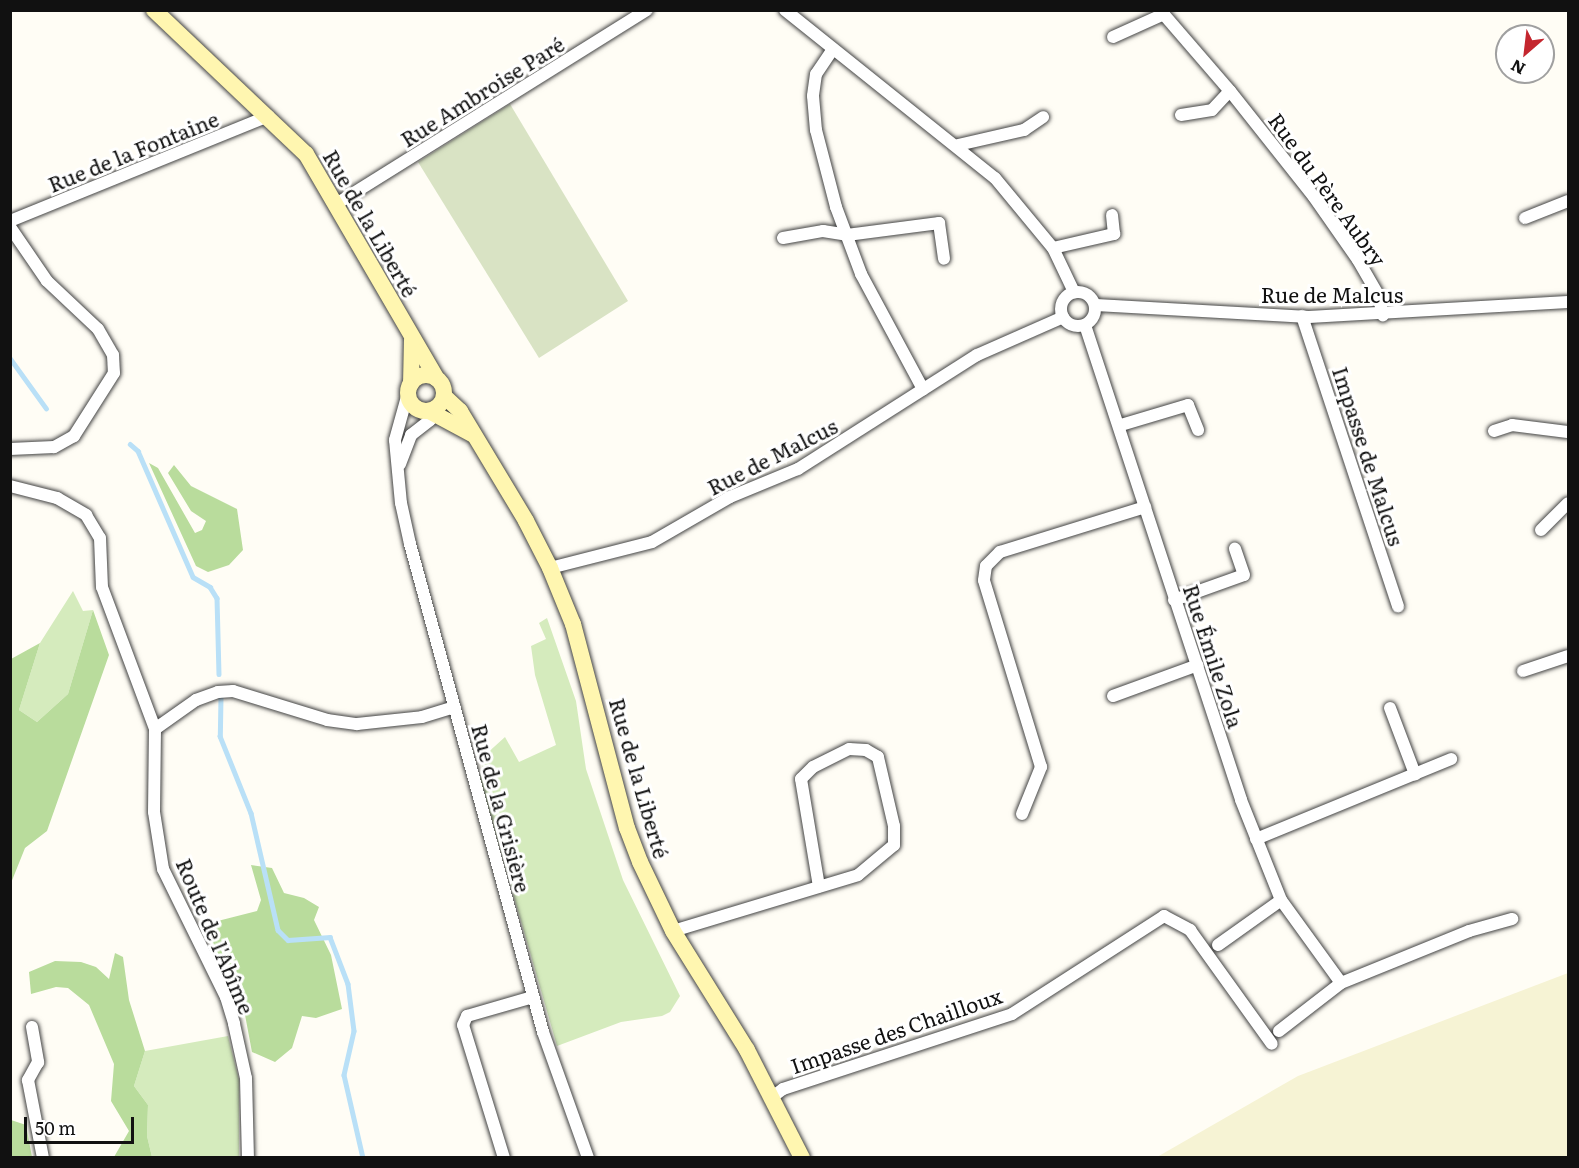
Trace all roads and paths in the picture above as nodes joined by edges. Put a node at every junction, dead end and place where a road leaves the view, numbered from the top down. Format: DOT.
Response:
graph roads {
  1 [pos="154,10"];
  2 [pos="647,10"];
  3 [pos="785,10"];
  4 [pos="1162,12"];
  5 [pos="1113,37"];
  6 [pos="833,48"];
  7 [pos="1230,91"];
  8 [pos="1181,115"];
  9 [pos="269,116"];
  10 [pos="1043,117"];
  11 [pos="958,145"];
  12 [pos="1569,201"];
  13 [pos="338,203"];
  14 [pos="1112,215"];
  15 [pos="1525,218"];
  16 [pos="10,221"];
  17 [pos="10,227"];
  18 [pos="847,235"];
  19 [pos="783,238"];
  20 [pos="1053,248"];
  21 [pos="944,259"];
  22 [pos="1074,292"];
  23 [pos="1569,302"];
  24 [pos="1095,305"];
  25 [pos="1383,315"];
  26 [pos="1302,316"];
  27 [pos="1063,317"];
  28 [pos="1085,325"];
  29 [pos="412,340"];
  30 [pos="437,379"];
  31 [pos="410,388"];
  32 [pos="923,389"];
  33 [pos="444,396"];
  34 [pos="431,414"];
  35 [pos="1121,425"];
  36 [pos="1198,430"];
  37 [pos="1494,431"];
  38 [pos="1569,432"];
  39 [pos="472,434"];
  40 [pos="10,449"];
  41 [pos="399,465"];
  42 [pos="10,486"];
  43 [pos="1569,503"];
  44 [pos="1146,507"];
  45 [pos="1541,530"];
  46 [pos="1235,549"];
  47 [pos="550,568"];
  48 [pos="1174,600"];
  49 [pos="1398,607"];
  50 [pos="1569,656"];
  51 [pos="1198,665"];
  52 [pos="1523,671"];
  53 [pos="1113,696"];
  54 [pos="455,707"];
  55 [pos="1390,708"];
  56 [pos="154,729"];
  57 [pos="1451,759"];
  58 [pos="1415,774"];
  59 [pos="1022,814"];
  60 [pos="1256,839"];
  61 [pos="819,886"];
  62 [pos="1281,900"];
  63 [pos="1512,919"];
  64 [pos="674,931"];
  65 [pos="1218,945"];
  66 [pos="1341,983"];
  67 [pos="533,997"];
  68 [pos="32,1027"];
  69 [pos="1279,1031"];
  70 [pos="1272,1044"];
  71 [pos="771,1098"];
  72 [pos="43,1158"];
  73 [pos="248,1158"];
  74 [pos="504,1158"];
  75 [pos="588,1158"];
  76 [pos="802,1158"];
  1 -- 9 [label="street, Rue de la Liberté"];
  2 -- 13 [label="street, Rue Ambroise Paré"];
  3 -- 6 [label="street"];
  4 -- 5 [label="street, Rue du Père Aubry"];
  4 -- 7 [label="street, Rue du Père Aubry"];
  6 -- 11 [label="street"];
  6 -- 18 [label="street"];
  7 -- 8 [label="street"];
  7 -- 25 [label="street, Rue du Père Aubry"];
  9 -- 13 [label="street, Rue de la Liberté"];
  9 -- 16 [label="street, Rue de la Fontaine"];
  10 -- 11 [label="street"];
  11 -- 20 [label="street"];
  12 -- 15 [label="street"];
  13 -- 29 [label="street, Rue de la Liberté"];
  14 -- 20 [label="street"];
  17 -- 40 [label="street"];
  18 -- 19 [label="street"];
  18 -- 21 [label="street"];
  18 -- 32 [label="street"];
  20 -- 22 [label="street"];
  22 -- 24 [label="street"];
  22 -- 27 [label="street"];
  23 -- 25 [label="street, Rue de Malcus"];
  24 -- 26 [label="street, Rue de Malcus"];
  24 -- 28 [label="street"];
  25 -- 26 [label="street, Rue de Malcus"];
  26 -- 49 [label="street, Impasse de Malcus"];
  27 -- 28 [label="street"];
  27 -- 32 [label="street, Rue de Malcus"];
  28 -- 35 [label="street, Rue Émile Zola"];
  29 -- 30 [label="street, Rue de la Liberté"];
  29 -- 31 [label="street, Rue de la Liberté"];
  30 -- 31 [label="street"];
  30 -- 33 [label="street"];
  31 -- 34 [label="street"];
  31 -- 41 [label="street, Rue de la Grisière"];
  32 -- 47 [label="street, Rue de Malcus"];
  33 -- 34 [label="street"];
  33 -- 39 [label="street, Rue de la Liberté"];
  34 -- 39 [label="street, Rue de la Liberté"];
  34 -- 41 [label="street, Rue de la Grisière"];
  35 -- 36 [label="street"];
  35 -- 44 [label="street, Rue Émile Zola"];
  37 -- 38 [label="street"];
  39 -- 47 [label="street, Rue de la Liberté"];
  41 -- 54 [label="street, Rue de la Grisière"];
  42 -- 56 [label="street"];
  43 -- 45 [label="street"];
  44 -- 48 [label="street, Rue Émile Zola"];
  44 -- 59 [label="street"];
  46 -- 48 [label="street"];
  47 -- 64 [label="street, Rue de la Liberté"];
  48 -- 51 [label="street, Rue Émile Zola"];
  50 -- 52 [label="street"];
  51 -- 53 [label="street"];
  51 -- 60 [label="street, Rue Émile Zola"];
  54 -- 56 [label="street"];
  54 -- 67 [label="street, Rue de la Grisière"];
  55 -- 58 [label="street"];
  56 -- 73 [label="street, Route de l'Abîme"];
  57 -- 58 [label="street"];
  58 -- 60 [label="street"];
  60 -- 62 [label="street, Rue Émile Zola"];
  61 -- 61 [label="street"];
  61 -- 64 [label="street"];
  62 -- 65 [label="street"];
  62 -- 66 [label="street, Rue Émile Zola"];
  63 -- 66 [label="street"];
  64 -- 71 [label="street, Rue de la Liberté"];
  66 -- 69 [label="street"];
  67 -- 74 [label="street"];
  67 -- 75 [label="street, Rue de la Grisière"];
  68 -- 72 [label="street"];
  70 -- 71 [label="street, Impasse des Chailloux"];
  71 -- 76 [label="street, Rue de la Liberté"];
}
